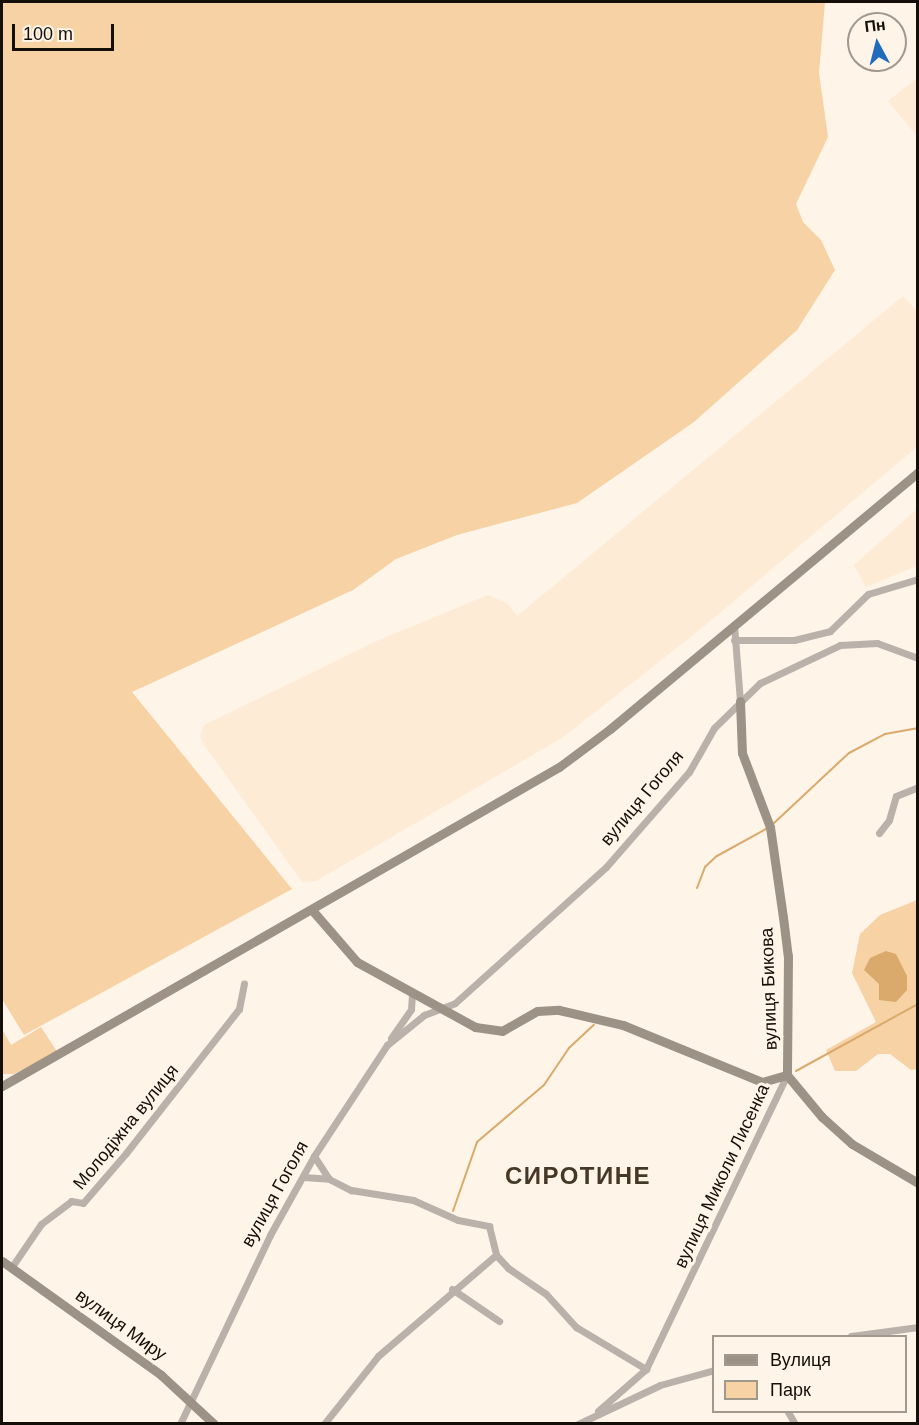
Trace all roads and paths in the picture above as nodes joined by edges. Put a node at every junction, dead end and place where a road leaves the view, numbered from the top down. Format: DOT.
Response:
graph roads {
  1 [pos="918,472"];
  2 [pos="918,579"];
  3 [pos="734,625"];
  4 [pos="734,640"];
  5 [pos="918,658"];
  6 [pos="740,701"];
  7 [pos="918,788"];
  8 [pos="879,833"];
  9 [pos="312,910"];
  10 [pos="244,984"];
  11 [pos="412,993"];
  12 [pos="437,1008"];
  13 [pos="387,1045"];
  14 [pos="787,1075"];
  15 [pos="2,1086"];
  16 [pos="314,1156"];
  17 [pos="303,1178"];
  18 [pos="329,1179"];
  19 [pos="918,1183"];
  20 [pos="496,1255"];
  21 [pos="2,1261"];
  22 [pos="11,1268"];
  23 [pos="452,1289"];
  24 [pos="500,1321"];
  25 [pos="918,1327"];
  26 [pos="858,1335"];
  27 [pos="646,1369"];
  28 [pos="712,1371"];
  29 [pos="190,1402"];
  30 [pos="598,1411"];
  31 [pos="180,1424"];
  32 [pos="214,1424"];
  33 [pos="324,1424"];
  34 [pos="578,1424"];
  1 -- 3 [label="street"];
  2 -- 4 [label="street"];
  3 -- 4 [label="street"];
  3 -- 9 [label="street"];
  4 -- 6 [label="street"];
  5 -- 6 [label="street, вулиця Гоголя"];
  6 -- 12 [label="street, вулиця Гоголя"];
  6 -- 14 [label="street, вулиця Бикова"];
  7 -- 8 [label="street"];
  9 -- 11 [label="street"];
  9 -- 15 [label="street"];
  10 -- 22 [label="street, Молодіжна вулиця"];
  11 -- 12 [label="street"];
  11 -- 13 [label="street"];
  12 -- 13 [label="street, вулиця Гоголя"];
  12 -- 14 [label="street, вулиця Миколи Лисенка"];
  13 -- 16 [label="street, вулиця Гоголя"];
  14 -- 19 [label="street, вулиця Бикова"];
  14 -- 27 [label="street, вулиця Миколи Лисенка"];
  16 -- 17 [label="street, вулиця Гоголя"];
  16 -- 18 [label="street"];
  17 -- 18 [label="street"];
  17 -- 29 [label="street, вулиця Гоголя"];
  18 -- 20 [label="street"];
  20 -- 23 [label="street"];
  20 -- 27 [label="street"];
  21 -- 22 [label="street, вулиця Миру"];
  22 -- 29 [label="street, вулиця Миру"];
  23 -- 24 [label="street"];
  23 -- 33 [label="street"];
  25 -- 26 [label="street"];
  27 -- 30 [label="street, вулиця Миколи Лисенка"];
  28 -- 30 [label="street"];
  29 -- 31 [label="street, вулиця Гоголя"];
  29 -- 32 [label="street, вулиця Миру"];
  30 -- 34 [label="street"];
}
